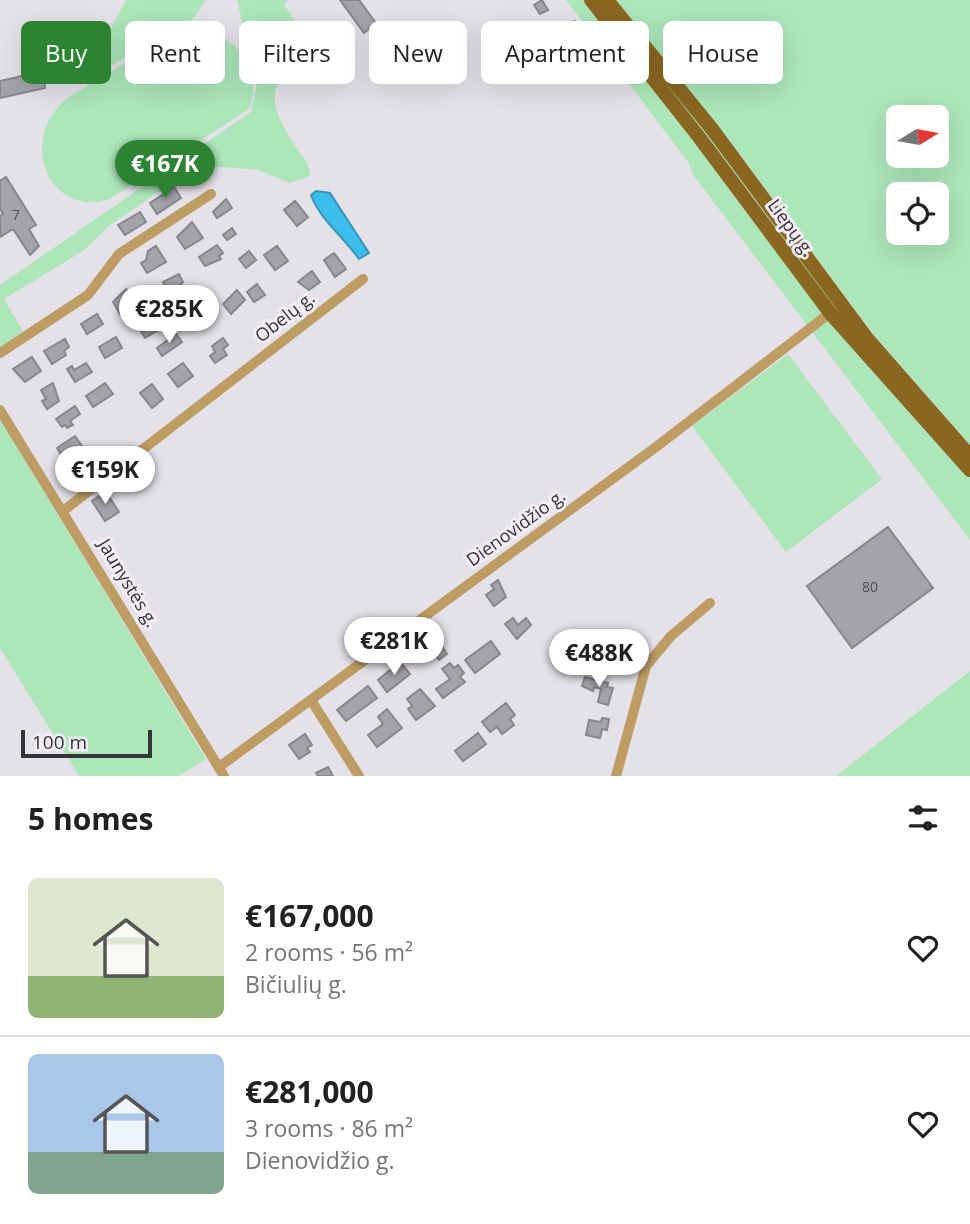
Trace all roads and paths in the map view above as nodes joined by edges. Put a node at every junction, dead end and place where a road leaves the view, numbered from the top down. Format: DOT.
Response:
graph roads {
  1 [pos="591,0"];
  2 [pos="607,0"];
  3 [pos="211,194"];
  4 [pos="363,279"];
  5 [pos="830,313"];
  6 [pos="0,353"];
  7 [pos="0,410"];
  8 [pos="970,456"];
  9 [pos="970,470"];
  10 [pos="63,511"];
  11 [pos="710,603"];
  12 [pos="311,700"];
  13 [pos="222,771"];
  14 [pos="359,776"];
  15 [pos="617,776"];
  1 -- 5 [label="main road, Liepų g."];
  2 -- 8 [label="main road, Liepų g."];
  3 -- 6 [label="street"];
  4 -- 10 [label="street, Obelų g."];
  5 -- 9 [label="main road, Liepų g."];
  5 -- 12 [label="street, Dienovidžio g."];
  7 -- 10 [label="street, Jaunystės g."];
  10 -- 13 [label="street, Jaunystės g."];
  11 -- 15 [label="street"];
  12 -- 13 [label="street, Dienovidžio g."];
  12 -- 14 [label="street"];
}
